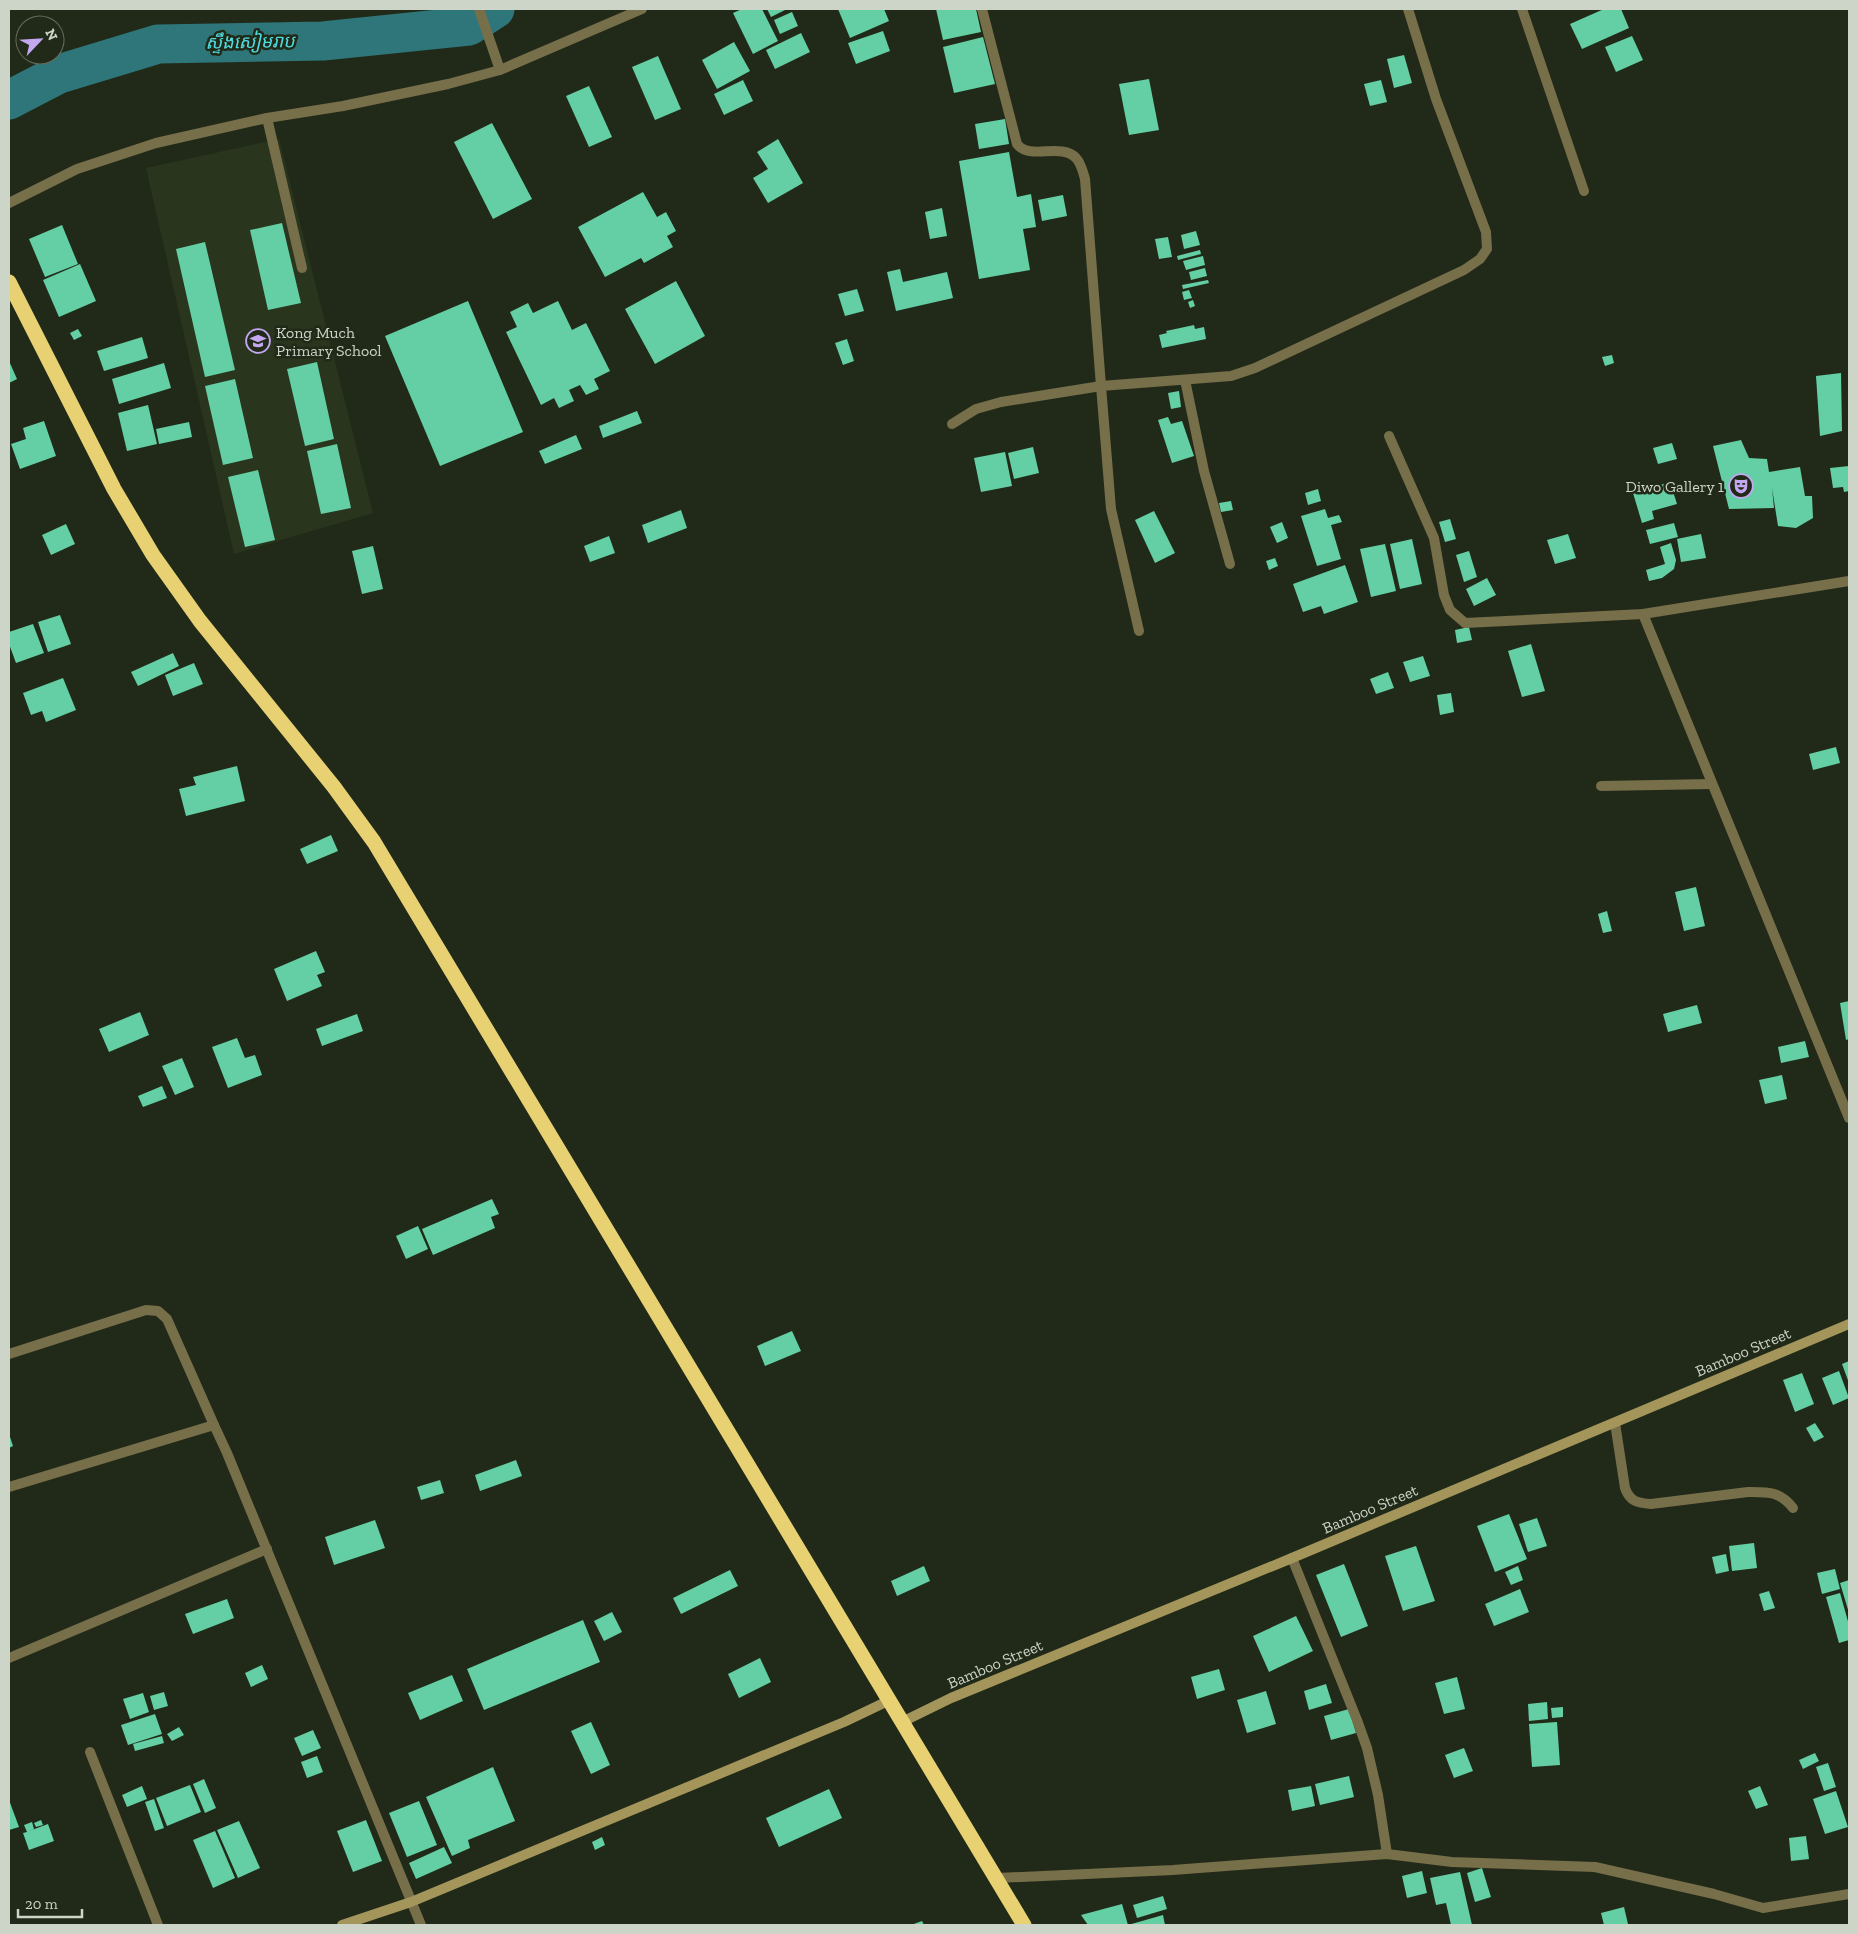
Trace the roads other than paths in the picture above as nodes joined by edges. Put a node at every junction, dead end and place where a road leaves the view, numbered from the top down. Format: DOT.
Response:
graph roads {
  1 [pos="479,9"];
  2 [pos="642,9"];
  3 [pos="982,9"];
  4 [pos="1408,9"];
  5 [pos="1522,9"];
  6 [pos="500,70"];
  7 [pos="267,118"];
  8 [pos="1584,191"];
  9 [pos="9,203"];
  10 [pos="302,268"];
  11 [pos="9,282"];
  12 [pos="1185,380"];
  13 [pos="1101,386"];
  14 [pos="952,424"];
  15 [pos="1390,436"];
  16 [pos="1230,564"];
  17 [pos="1849,581"];
  18 [pos="1643,614"];
  19 [pos="1139,631"];
  20 [pos="1712,784"];
  21 [pos="1601,786"];
  22 [pos="1849,1118"];
  23 [pos="1849,1324"];
  24 [pos="9,1354"];
  25 [pos="1615,1423"];
  26 [pos="214,1425"];
  27 [pos="9,1487"];
  28 [pos="1793,1508"];
  29 [pos="267,1548"];
  30 [pos="1292,1558"];
  31 [pos="9,1658"];
  32 [pos="890,1700"];
  33 [pos="902,1722"];
  34 [pos="90,1752"];
  35 [pos="1387,1854"];
  36 [pos="997,1878"];
  37 [pos="1849,1894"];
  38 [pos="411,1902"];
  39 [pos="158,1925"];
  40 [pos="342,1925"];
  41 [pos="421,1925"];
  42 [pos="1024,1925"];
  1 -- 6 [label="street"];
  2 -- 6 [label="street"];
  3 -- 13 [label="street"];
  4 -- 12 [label="street"];
  5 -- 8 [label="street"];
  6 -- 7 [label="street"];
  7 -- 9 [label="street"];
  7 -- 10 [label="street"];
  11 -- 32 [label="highway"];
  12 -- 13 [label="street"];
  12 -- 16 [label="street"];
  13 -- 14 [label="street"];
  13 -- 19 [label="street"];
  15 -- 18 [label="street"];
  17 -- 18 [label="street"];
  18 -- 20 [label="street"];
  20 -- 21 [label="street"];
  20 -- 22 [label="street"];
  23 -- 25 [label="street, Bamboo Street"];
  24 -- 26 [label="street"];
  25 -- 28 [label="street"];
  25 -- 30 [label="street, Bamboo Street"];
  26 -- 27 [label="street"];
  26 -- 29 [label="street"];
  29 -- 31 [label="street"];
  29 -- 38 [label="street"];
  30 -- 33 [label="street, Bamboo Street"];
  30 -- 35 [label="street"];
  32 -- 33 [label="highway"];
  32 -- 38 [label="street"];
  33 -- 36 [label="highway"];
  34 -- 39 [label="street"];
  35 -- 36 [label="street"];
  35 -- 37 [label="street"];
  36 -- 42 [label="highway"];
  38 -- 40 [label="street"];
  38 -- 41 [label="street"];
}
